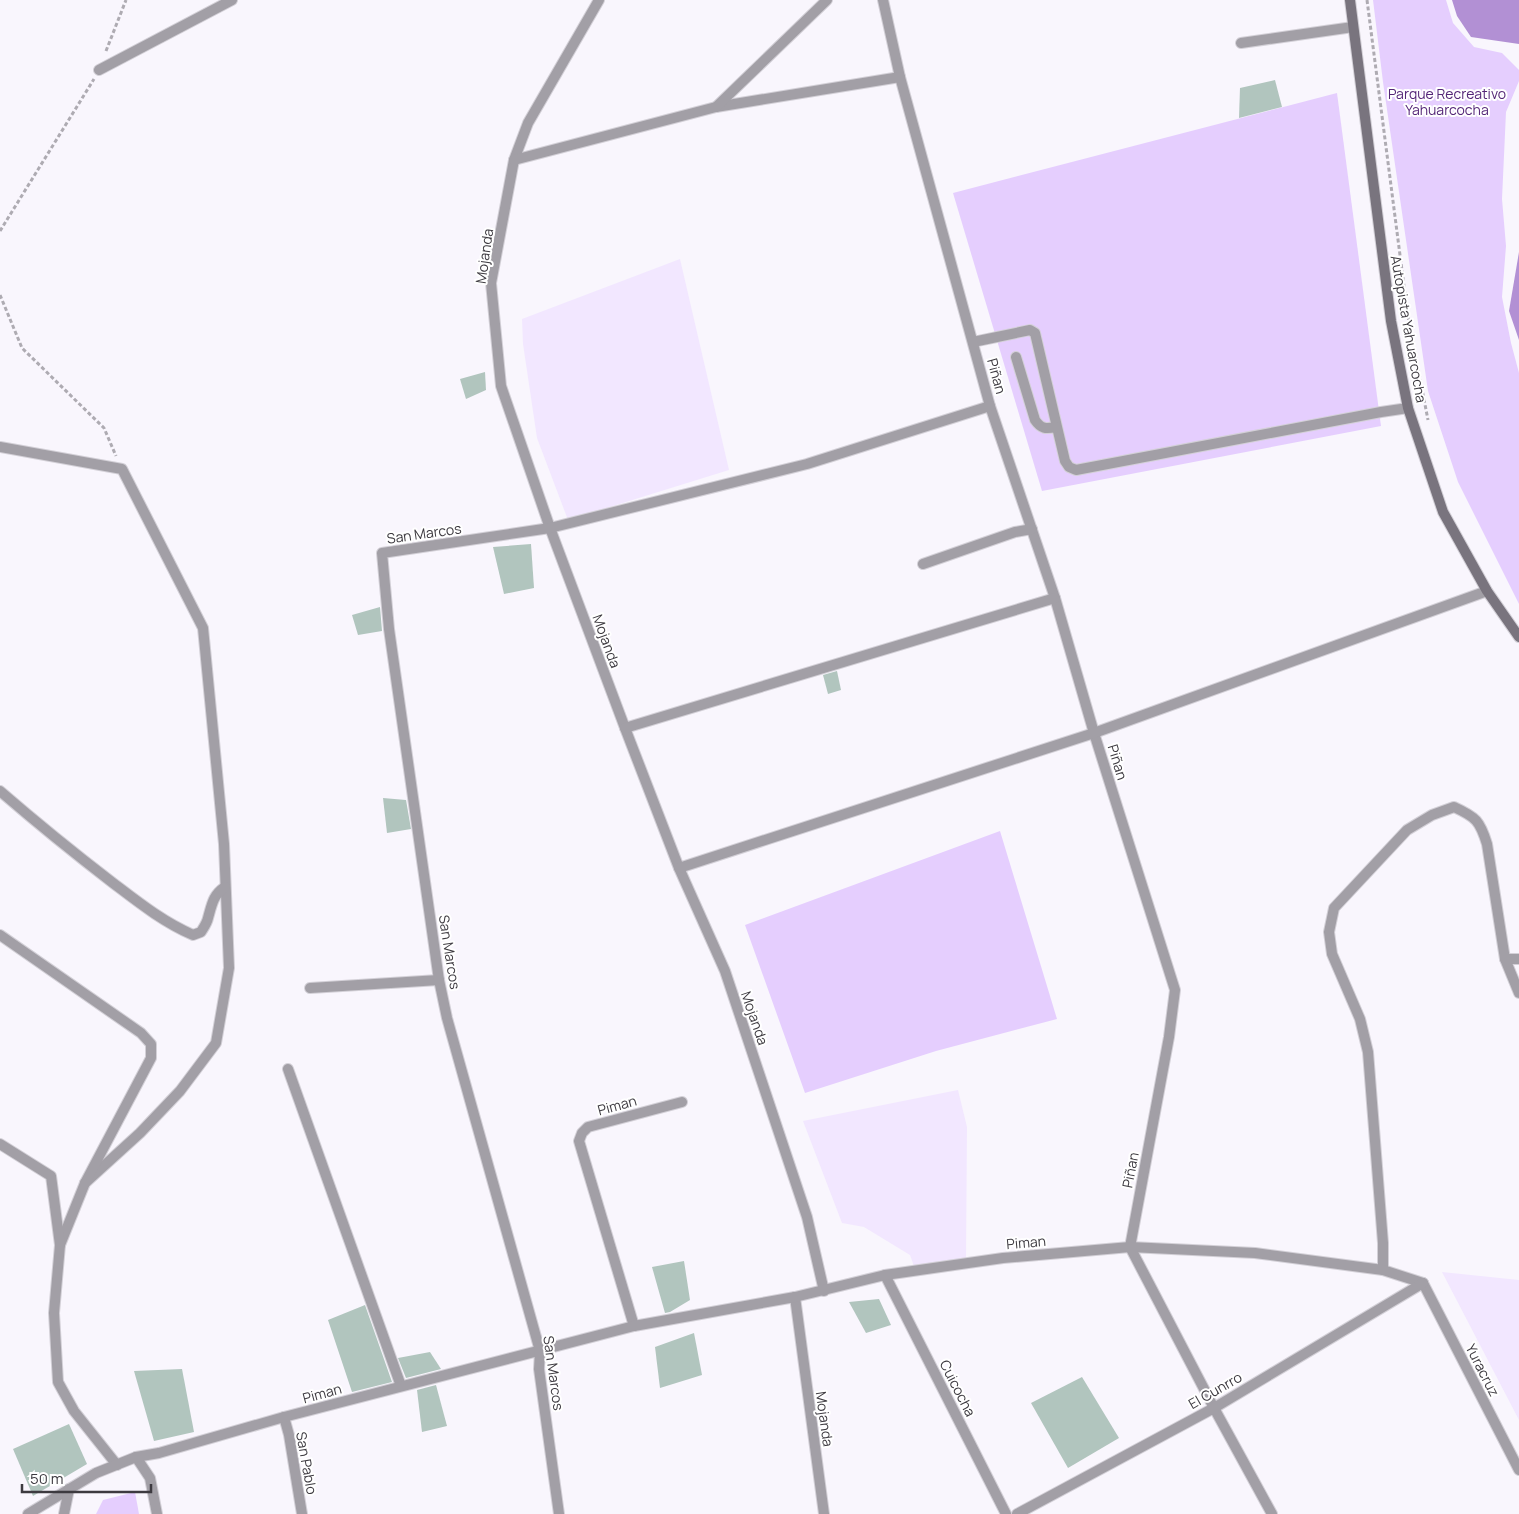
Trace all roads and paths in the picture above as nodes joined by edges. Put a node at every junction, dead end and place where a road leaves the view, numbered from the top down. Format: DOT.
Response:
graph roads {
  1 [pos="126,0"];
  2 [pos="232,0"];
  3 [pos="599,0"];
  4 [pos="827,0"];
  5 [pos="883,0"];
  6 [pos="1350,0"];
  7 [pos="1367,0"];
  8 [pos="1353,27"];
  9 [pos="1241,43"];
  10 [pos="99,70"];
  11 [pos="900,77"];
  12 [pos="716,107"];
  13 [pos="514,160"];
  14 [pos="0,231"];
  15 [pos="0,295"];
  16 [pos="973,342"];
  17 [pos="1016,357"];
  18 [pos="990,406"];
  19 [pos="1408,408"];
  20 [pos="1430,426"];
  21 [pos="1056,427"];
  22 [pos="0,447"];
  23 [pos="122,469"];
  24 [pos="550,528"];
  25 [pos="1032,529"];
  26 [pos="923,564"];
  27 [pos="1487,592"];
  28 [pos="1055,598"];
  29 [pos="1519,637"];
  30 [pos="625,728"];
  31 [pos="1094,733"];
  32 [pos="0,791"];
  33 [pos="680,868"];
  34 [pos="225,887"];
  35 [pos="0,935"];
  36 [pos="1505,959"];
  37 [pos="1519,959"];
  38 [pos="440,980"];
  39 [pos="310,988"];
  40 [pos="1519,993"];
  41 [pos="288,1069"];
  42 [pos="682,1102"];
  43 [pos="0,1144"];
  44 [pos="85,1183"];
  45 [pos="60,1245"];
  46 [pos="1130,1247"];
  47 [pos="1383,1270"];
  48 [pos="885,1275"];
  49 [pos="1423,1282"];
  50 [pos="824,1291"];
  51 [pos="795,1297"];
  52 [pos="634,1326"];
  53 [pos="540,1351"];
  54 [pos="401,1386"];
  55 [pos="1214,1408"];
  56 [pos="284,1417"];
  57 [pos="136,1458"];
  58 [pos="117,1465"];
  59 [pos="1519,1470"];
  60 [pos="69,1488"];
  61 [pos="28,1514"];
  62 [pos="64,1514"];
  63 [pos="157,1514"];
  64 [pos="302,1514"];
  65 [pos="559,1514"];
  66 [pos="824,1514"];
  67 [pos="1006,1514"];
  68 [pos="1017,1514"];
  69 [pos="1272,1514"];
  1 -- 10 [label="path"];
  2 -- 10 [label="street"];
  3 -- 13 [label="street, Mojanda"];
  4 -- 12 [label="street"];
  5 -- 11 [label="street, Piñan"];
  6 -- 8 [label="street, Autopista Yahuarcocha"];
  7 -- 20 [label="path"];
  8 -- 9 [label="street"];
  8 -- 19 [label="street, Autopista Yahuarcocha"];
  10 -- 14 [label="path"];
  11 -- 12 [label="street"];
  11 -- 16 [label="street, Piñan"];
  12 -- 13 [label="street"];
  13 -- 24 [label="street, Mojanda"];
  15 -- 23 [label="path"];
  16 -- 18 [label="street, Piñan"];
  16 -- 21 [label="street"];
  17 -- 21 [label="street"];
  18 -- 24 [label="street"];
  18 -- 25 [label="street, Piñan"];
  19 -- 21 [label="street"];
  19 -- 27 [label="street, Autopista Yahuarcocha"];
  22 -- 23 [label="street"];
  23 -- 34 [label="street"];
  24 -- 30 [label="street, Mojanda"];
  24 -- 38 [label="street, San Marcos"];
  25 -- 26 [label="street"];
  25 -- 28 [label="street, Piñan"];
  27 -- 29 [label="street, Autopista Yahuarcocha"];
  27 -- 31 [label="street"];
  28 -- 30 [label="street"];
  28 -- 31 [label="street, Piñan"];
  30 -- 33 [label="street, Mojanda"];
  31 -- 33 [label="street"];
  31 -- 46 [label="street, Piñan"];
  32 -- 34 [label="street"];
  33 -- 50 [label="street, Mojanda"];
  34 -- 44 [label="street"];
  35 -- 44 [label="street"];
  36 -- 37 [label="street"];
  36 -- 40 [label="street"];
  36 -- 47 [label="street"];
  38 -- 39 [label="street"];
  38 -- 53 [label="street, San Marcos"];
  41 -- 54 [label="street"];
  42 -- 52 [label="street, Piman"];
  43 -- 45 [label="street"];
  44 -- 45 [label="street"];
  45 -- 58 [label="street"];
  46 -- 47 [label="street, Piman"];
  46 -- 48 [label="street, Piman"];
  46 -- 55 [label="street"];
  47 -- 49 [label="street, Piman"];
  48 -- 50 [label="street, Piman"];
  48 -- 67 [label="street, Cuicocha"];
  49 -- 55 [label="street, El Cunrro"];
  49 -- 59 [label="street, Yuracruz"];
  50 -- 51 [label="street, Piman"];
  51 -- 52 [label="street, Piman"];
  51 -- 66 [label="street, Mojanda"];
  52 -- 53 [label="street, Piman"];
  53 -- 54 [label="street, Piman"];
  53 -- 65 [label="street, San Marcos"];
  54 -- 56 [label="street, Piman"];
  55 -- 68 [label="street, El Cunrro"];
  55 -- 69 [label="street"];
  56 -- 57 [label="street, Piman"];
  56 -- 64 [label="street, San Pablo"];
  57 -- 58 [label="street, Piman"];
  57 -- 63 [label="street"];
  58 -- 60 [label="street, Piman"];
  60 -- 61 [label="street, Piman"];
  60 -- 62 [label="street"];
}
